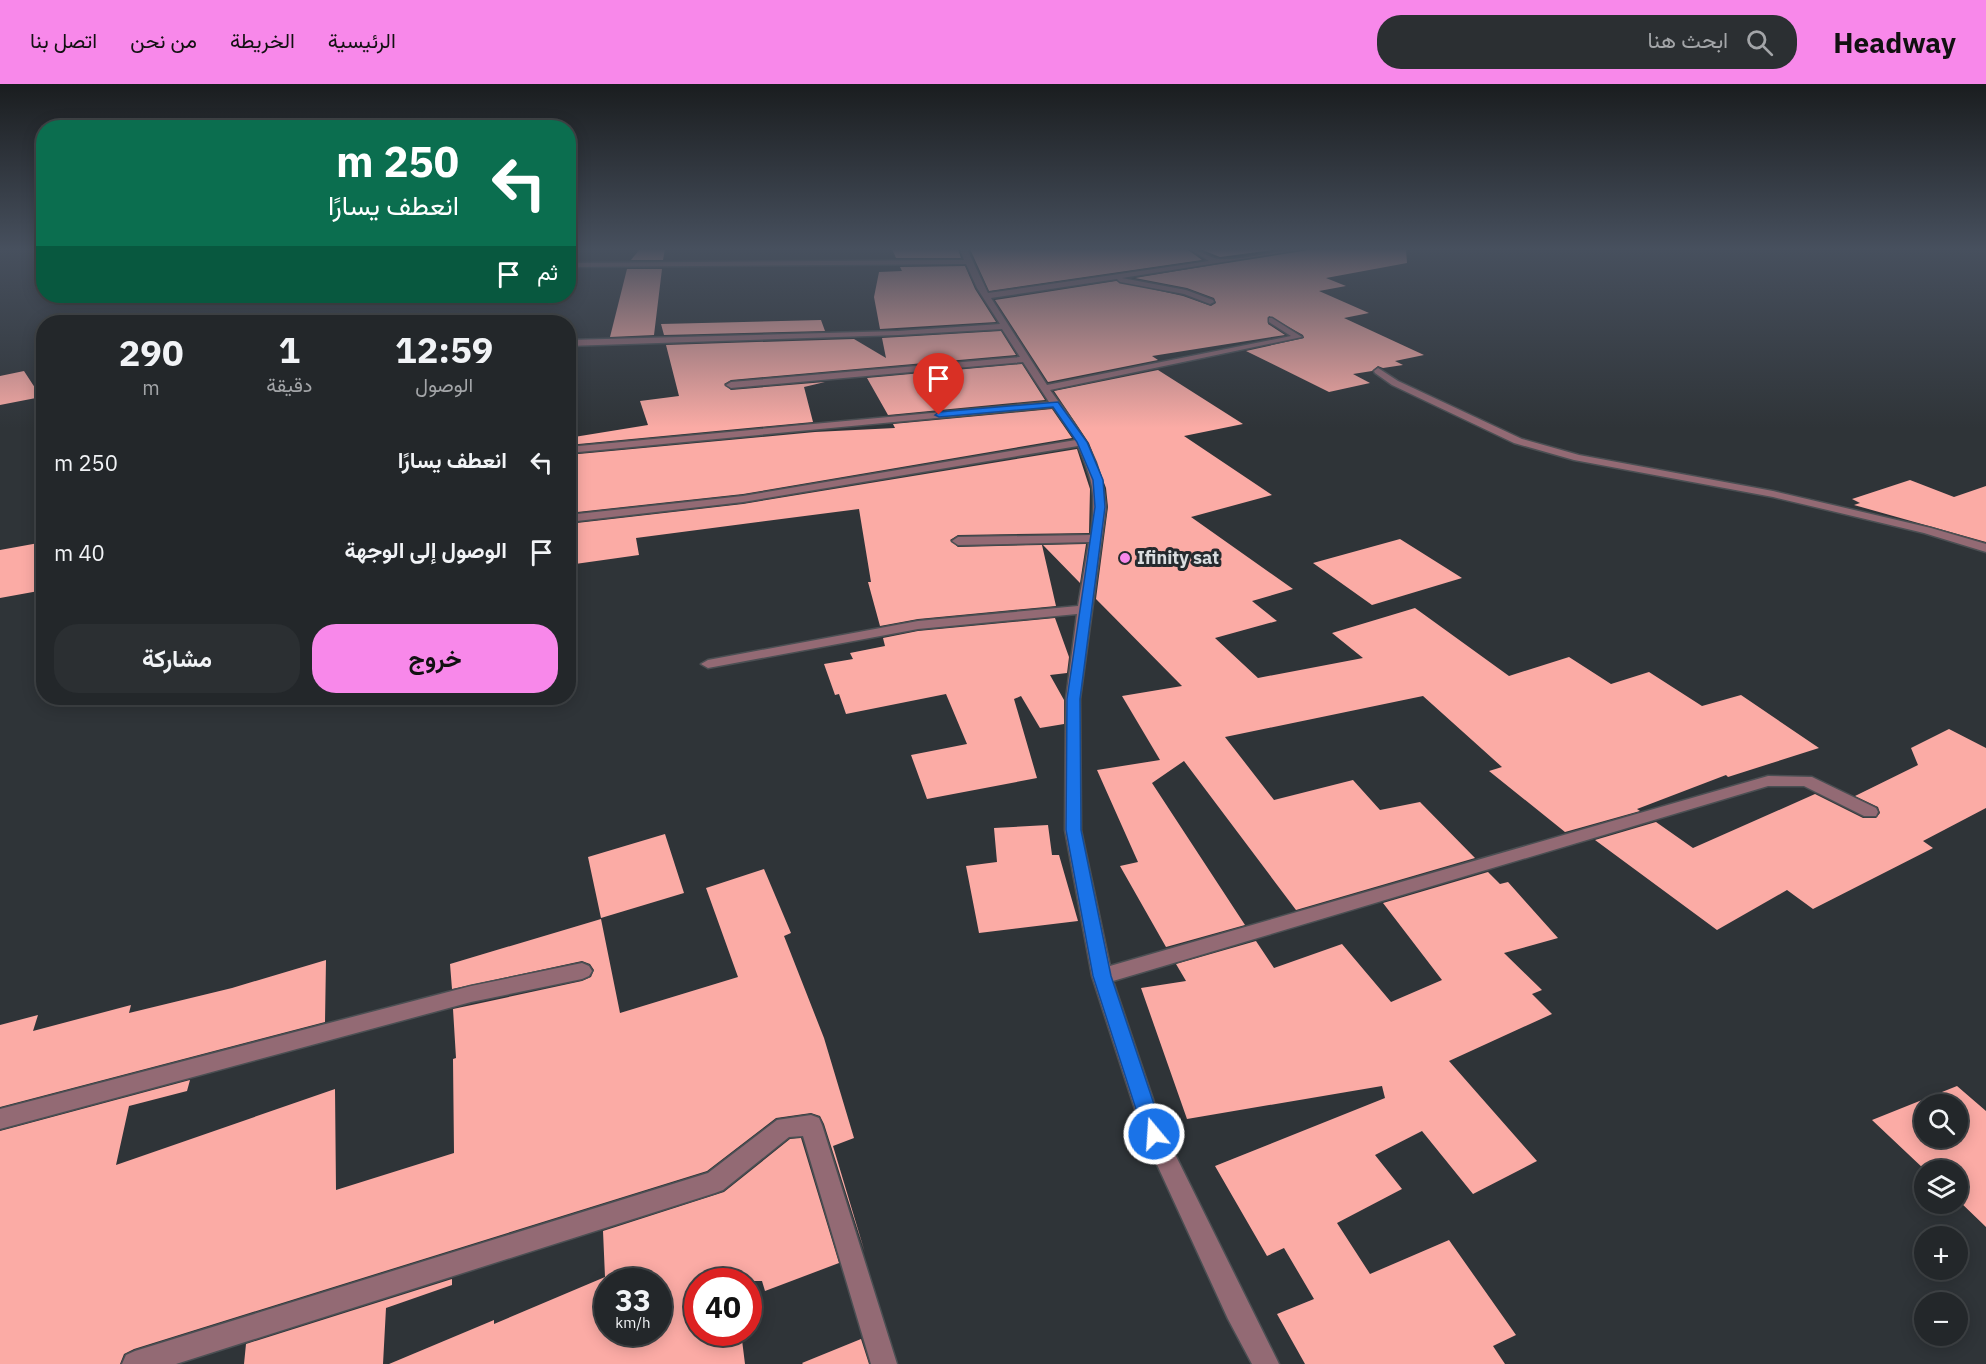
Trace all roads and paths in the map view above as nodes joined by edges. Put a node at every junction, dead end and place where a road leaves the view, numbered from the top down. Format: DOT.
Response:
graph roads {
  1 [pos="995,309"];
  2 [pos="1272,320"];
  3 [pos="1005,326"];
  4 [pos="576,343"];
  5 [pos="1026,359"];
  6 [pos="1378,371"];
  7 [pos="731,386"];
  8 [pos="1044,388"];
  9 [pos="1055,404"];
  10 [pos="1082,442"];
  11 [pos="576,449"];
  12 [pos="576,518"];
  13 [pos="1096,538"];
  14 [pos="958,541"];
  15 [pos="1986,548"];
  16 [pos="1085,609"];
  17 [pos="708,664"];
  18 [pos="1870,812"];
  19 [pos="582,971"];
  20 [pos="1102,976"];
  21 [pos="0,1119"];
  22 [pos="135,1364"];
  23 [pos="884,1364"];
  24 [pos="1266,1364"];
  1 -- 3 [label="street"];
  2 -- 8 [label="street"];
  3 -- 4 [label="street"];
  3 -- 5 [label="street"];
  5 -- 7 [label="street"];
  5 -- 8 [label="street"];
  6 -- 15 [label="street"];
  8 -- 9 [label="street"];
  9 -- 10 [label="street"];
  9 -- 11 [label="street"];
  10 -- 12 [label="street"];
  10 -- 13 [label="street"];
  13 -- 14 [label="street"];
  13 -- 16 [label="street"];
  16 -- 17 [label="street"];
  16 -- 20 [label="street"];
  18 -- 20 [label="street"];
  19 -- 21 [label="street"];
  20 -- 24 [label="street"];
  22 -- 23 [label="street"];
}
